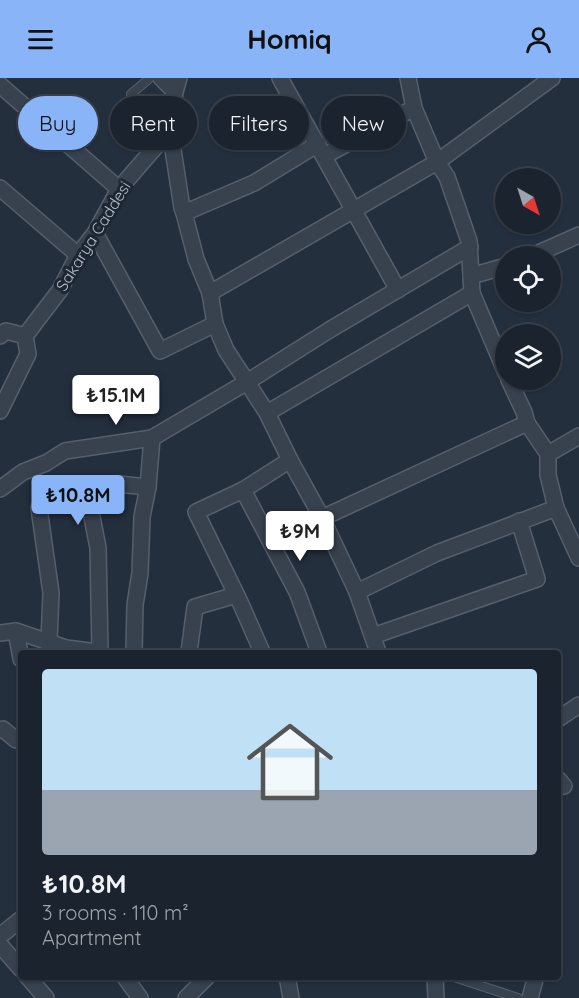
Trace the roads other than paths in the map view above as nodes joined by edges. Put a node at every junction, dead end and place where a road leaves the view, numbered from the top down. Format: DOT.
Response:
graph roads {
  1 [pos="150,78"];
  2 [pos="161,78"];
  3 [pos="280,78"];
  4 [pos="408,78"];
  5 [pos="552,78"];
  6 [pos="0,85"];
  7 [pos="177,85"];
  8 [pos="131,94"];
  9 [pos="414,108"];
  10 [pos="406,112"];
  11 [pos="153,150"];
  12 [pos="173,150"];
  13 [pos="321,150"];
  14 [pos="437,162"];
  15 [pos="0,188"];
  16 [pos="119,189"];
  17 [pos="353,209"];
  18 [pos="184,213"];
  19 [pos="95,233"];
  20 [pos="579,235"];
  21 [pos="554,246"];
  22 [pos="470,247"];
  23 [pos="78,255"];
  24 [pos="495,269"];
  25 [pos="471,276"];
  26 [pos="398,290"];
  27 [pos="210,293"];
  28 [pos="472,293"];
  29 [pos="215,324"];
  30 [pos="2,330"];
  31 [pos="25,336"];
  32 [pos="495,347"];
  33 [pos="247,382"];
  34 [pos="514,390"];
  35 [pos="0,411"];
  36 [pos="267,413"];
  37 [pos="527,423"];
  38 [pos="579,436"];
  39 [pos="153,438"];
  40 [pos="548,454"];
  41 [pos="290,460"];
  42 [pos="148,487"];
  43 [pos="0,489"];
  44 [pos="243,489"];
  45 [pos="39,508"];
  46 [pos="556,508"];
  47 [pos="322,518"];
  48 [pos="519,521"];
  49 [pos="579,558"];
  50 [pos="357,592"];
  51 [pos="236,596"];
  52 [pos="8,632"];
  53 [pos="373,636"];
  54 [pos="49,641"];
  55 [pos="82,650"];
  56 [pos="98,650"];
  57 [pos="134,650"];
  58 [pos="189,650"];
  59 [pos="261,650"];
  60 [pos="319,650"];
  61 [pos="377,650"];
  62 [pos="18,654"];
  63 [pos="579,705"];
  64 [pos="561,717"];
  65 [pos="1,726"];
  66 [pos="18,738"];
  67 [pos="18,921"];
  68 [pos="0,936"];
  69 [pos="0,945"];
  70 [pos="18,966"];
  71 [pos="30,980"];
  72 [pos="127,980"];
  73 [pos="200,980"];
  74 [pos="288,980"];
  75 [pos="435,980"];
  76 [pos="463,980"];
  77 [pos="535,980"];
  78 [pos="46,998"];
  79 [pos="140,998"];
  80 [pos="186,998"];
  81 [pos="291,998"];
  82 [pos="436,998"];
  83 [pos="518,998"];
  84 [pos="530,998"];
  1 -- 8 [label="lane"];
  2 -- 7 [label="street"];
  3 -- 13 [label="street"];
  4 -- 9 [label="street"];
  5 -- 14 [label="street"];
  6 -- 16 [label="street"];
  9 -- 10 [label="street"];
  9 -- 14 [label="street"];
  11 -- 16 [label="street, Sakarya Caddesi"];
  12 -- 18 [label="street"];
  13 -- 17 [label="street"];
  13 -- 18 [label="street"];
  14 -- 17 [label="street"];
  14 -- 22 [label="street"];
  15 -- 23 [label="street"];
  16 -- 19 [label="street, Sakarya Caddesi"];
  17 -- 26 [label="street"];
  17 -- 27 [label="street"];
  18 -- 27 [label="street"];
  19 -- 23 [label="street, Sakarya Caddesi"];
  19 -- 29 [label="street"];
  20 -- 21 [label="street"];
  22 -- 25 [label="street"];
  22 -- 26 [label="street"];
  23 -- 31 [label="street, Sakarya Caddesi"];
  24 -- 25 [label="street"];
  25 -- 28 [label="street"];
  26 -- 33 [label="street"];
  27 -- 29 [label="street"];
  28 -- 32 [label="street"];
  28 -- 36 [label="street"];
  29 -- 33 [label="street"];
  30 -- 31 [label="street"];
  31 -- 35 [label="street"];
  33 -- 36 [label="street"];
  33 -- 39 [label="street"];
  34 -- 37 [label="street"];
  36 -- 41 [label="street"];
  37 -- 40 [label="street"];
  37 -- 47 [label="street"];
  38 -- 40 [label="street"];
  39 -- 42 [label="street"];
  39 -- 43 [label="street"];
  40 -- 46 [label="street"];
  41 -- 44 [label="street"];
  41 -- 47 [label="street"];
  42 -- 56 [label="street"];
  42 -- 57 [label="street"];
  44 -- 51 [label="street"];
  44 -- 60 [label="street"];
  45 -- 54 [label="street"];
  46 -- 48 [label="street"];
  46 -- 49 [label="street"];
  47 -- 50 [label="street"];
  48 -- 50 [label="street"];
  48 -- 53 [label="street"];
  50 -- 53 [label="street"];
  51 -- 58 [label="street"];
  51 -- 59 [label="street"];
  52 -- 54 [label="street"];
  52 -- 62 [label="street"];
  53 -- 61 [label="street"];
  54 -- 55 [label="street"];
  63 -- 64 [label="street"];
  65 -- 66 [label="street"];
  67 -- 68 [label="street"];
  69 -- 70 [label="street"];
  71 -- 78 [label="street"];
  72 -- 79 [label="street"];
  73 -- 80 [label="street"];
  74 -- 81 [label="street"];
  75 -- 82 [label="street"];
  76 -- 83 [label="lane"];
  77 -- 84 [label="street"];
}
